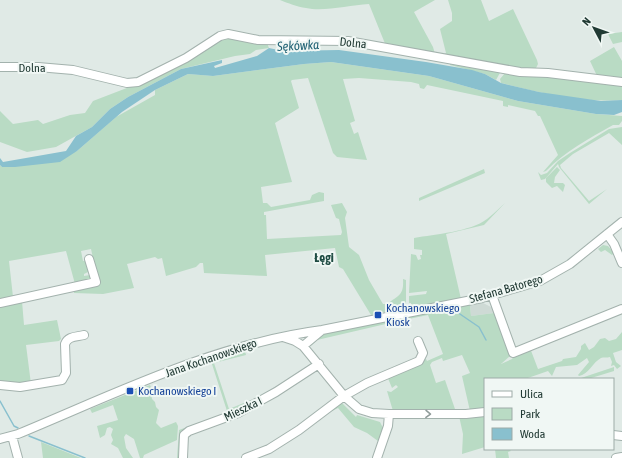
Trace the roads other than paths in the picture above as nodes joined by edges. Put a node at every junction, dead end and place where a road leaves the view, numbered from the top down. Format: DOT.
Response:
graph roads {
  1 [pos="0,67"];
  2 [pos="622,82"];
  3 [pos="622,222"];
  4 [pos="607,234"];
  5 [pos="90,259"];
  6 [pos="622,263"];
  7 [pos="492,295"];
  8 [pos="0,303"];
  9 [pos="622,309"];
  10 [pos="322,330"];
  11 [pos="299,333"];
  12 [pos="84,335"];
  13 [pos="283,337"];
  14 [pos="418,341"];
  15 [pos="300,344"];
  16 [pos="319,364"];
  17 [pos="0,385"];
  18 [pos="344,396"];
  19 [pos="484,412"];
  20 [pos="389,414"];
  21 [pos="12,436"];
  22 [pos="0,439"];
  23 [pos="622,457"];
  24 [pos="18,458"];
  25 [pos="183,458"];
  26 [pos="246,458"];
  27 [pos="377,458"];
  28 [pos="616,458"];
  1 -- 2 [label="street, Dolna"];
  3 -- 4 [label="street, Stefana Batorego"];
  4 -- 6 [label="street"];
  4 -- 7 [label="street, Stefana Batorego"];
  5 -- 8 [label="street"];
  7 -- 9 [label="street"];
  7 -- 10 [label="street, Stefana Batorego"];
  10 -- 11 [label="street, Stefana Batorego"];
  10 -- 15 [label="street, Stefana Batorego"];
  11 -- 13 [label="street, Stefana Batorego"];
  11 -- 15 [label="street"];
  12 -- 17 [label="street"];
  13 -- 15 [label="street"];
  13 -- 21 [label="street, Jana Kochanowskiego"];
  14 -- 18 [label="street"];
  15 -- 16 [label="street"];
  16 -- 18 [label="street"];
  16 -- 25 [label="street, Mieszka I"];
  18 -- 20 [label="street"];
  18 -- 26 [label="street"];
  20 -- 19 [label="street, one-way"];
  20 -- 27 [label="street"];
  21 -- 22 [label="street, Jana Kochanowskiego"];
  21 -- 24 [label="street"];
  23 -- 28 [label="street"];
}
